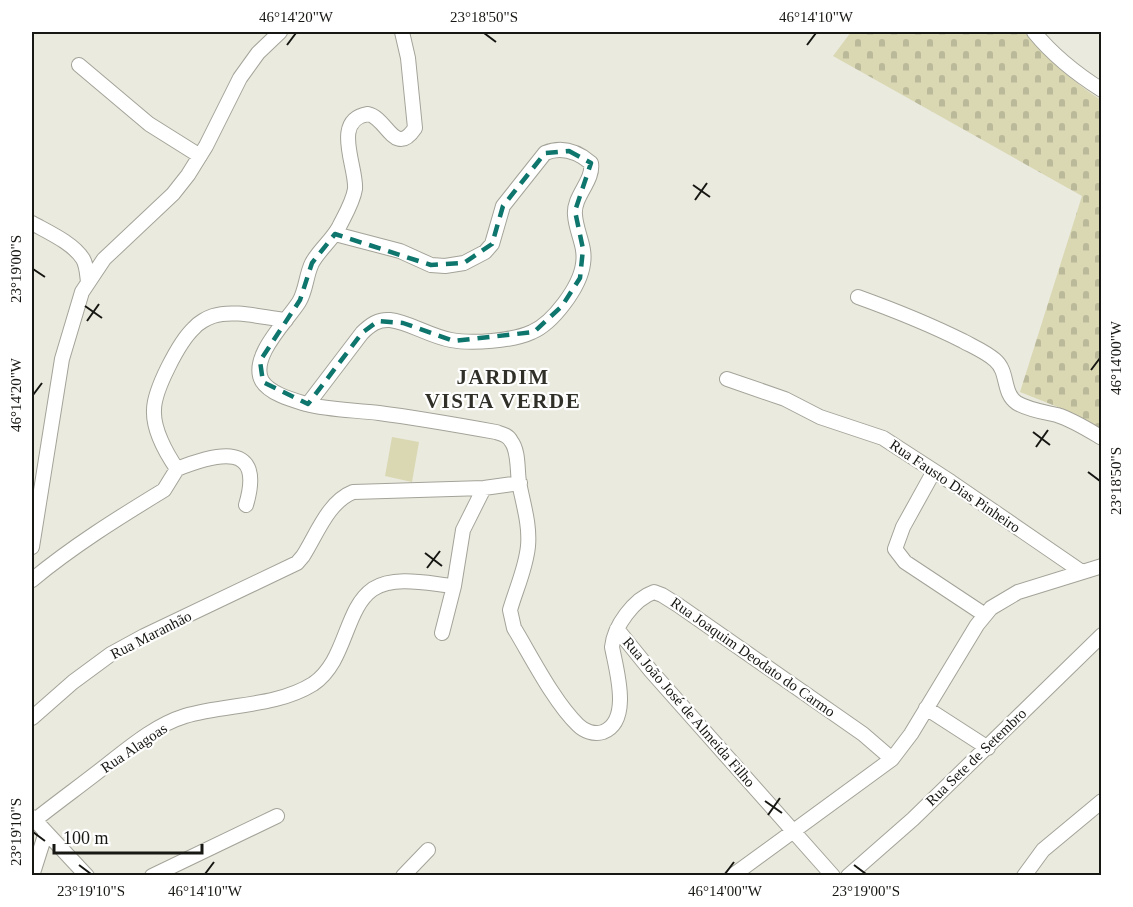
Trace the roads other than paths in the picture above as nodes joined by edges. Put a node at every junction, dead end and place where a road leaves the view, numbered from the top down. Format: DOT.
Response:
graph roads {
  1 [pos="279,32"];
  2 [pos="402,32"];
  3 [pos="1042,35"];
  4 [pos="79,65"];
  5 [pos="1101,90"];
  6 [pos="200,156"];
  7 [pos="32,224"];
  8 [pos="335,234"];
  9 [pos="88,282"];
  10 [pos="858,297"];
  11 [pos="286,320"];
  12 [pos="727,379"];
  13 [pos="308,404"];
  14 [pos="1101,438"];
  15 [pos="177,469"];
  16 [pos="934,471"];
  17 [pos="520,483"];
  18 [pos="484,488"];
  19 [pos="246,505"];
  20 [pos="32,546"];
  21 [pos="1101,566"];
  22 [pos="1082,572"];
  23 [pos="32,580"];
  24 [pos="454,586"];
  25 [pos="985,615"];
  26 [pos="617,629"];
  27 [pos="442,633"];
  28 [pos="1101,635"];
  29 [pos="926,708"];
  30 [pos="32,718"];
  31 [pos="987,747"];
  32 [pos="892,759"];
  33 [pos="1101,801"];
  34 [pos="277,816"];
  35 [pos="33,819"];
  36 [pos="793,831"];
  37 [pos="46,832"];
  38 [pos="428,850"];
  39 [pos="32,876"];
  40 [pos="87,876"];
  41 [pos="152,876"];
  42 [pos="403,876"];
  43 [pos="732,876"];
  44 [pos="833,876"];
  45 [pos="848,876"];
  46 [pos="1024,876"];
  1 -- 6 [label="street"];
  2 -- 8 [label="street"];
  3 -- 5 [label="street"];
  4 -- 6 [label="street"];
  6 -- 9 [label="street"];
  7 -- 9 [label="street"];
  8 -- 11 [label="street"];
  8 -- 13 [label="street"];
  9 -- 20 [label="street"];
  10 -- 14 [label="street"];
  11 -- 13 [label="street"];
  11 -- 15 [label="street"];
  12 -- 16 [label="street, Rua Fausto Dias Pinheiro"];
  13 -- 17 [label="street"];
  15 -- 19 [label="street"];
  15 -- 23 [label="street"];
  16 -- 22 [label="street, Rua Fausto Dias Pinheiro"];
  16 -- 25 [label="street"];
  17 -- 18 [label="street, Rua Maranhão"];
  17 -- 26 [label="street"];
  18 -- 24 [label="street"];
  18 -- 30 [label="street, Rua Maranhão"];
  21 -- 22 [label="street"];
  22 -- 25 [label="street"];
  24 -- 27 [label="street"];
  24 -- 35 [label="street, Rua Alagoas"];
  25 -- 29 [label="street"];
  26 -- 32 [label="street, Rua Joaquim Deodato do Carmo"];
  26 -- 36 [label="street, Rua João José de Almeida Filho"];
  28 -- 31 [label="street, Rua Sete de Setembro"];
  29 -- 31 [label="street"];
  29 -- 32 [label="street"];
  31 -- 45 [label="street, Rua Sete de Setembro"];
  32 -- 36 [label="street"];
  33 -- 46 [label="street"];
  34 -- 41 [label="street"];
  35 -- 37 [label="street"];
  36 -- 43 [label="street"];
  36 -- 44 [label="street, Rua João José de Almeida Filho"];
  37 -- 39 [label="street"];
  37 -- 40 [label="street"];
  38 -- 42 [label="street"];
}
